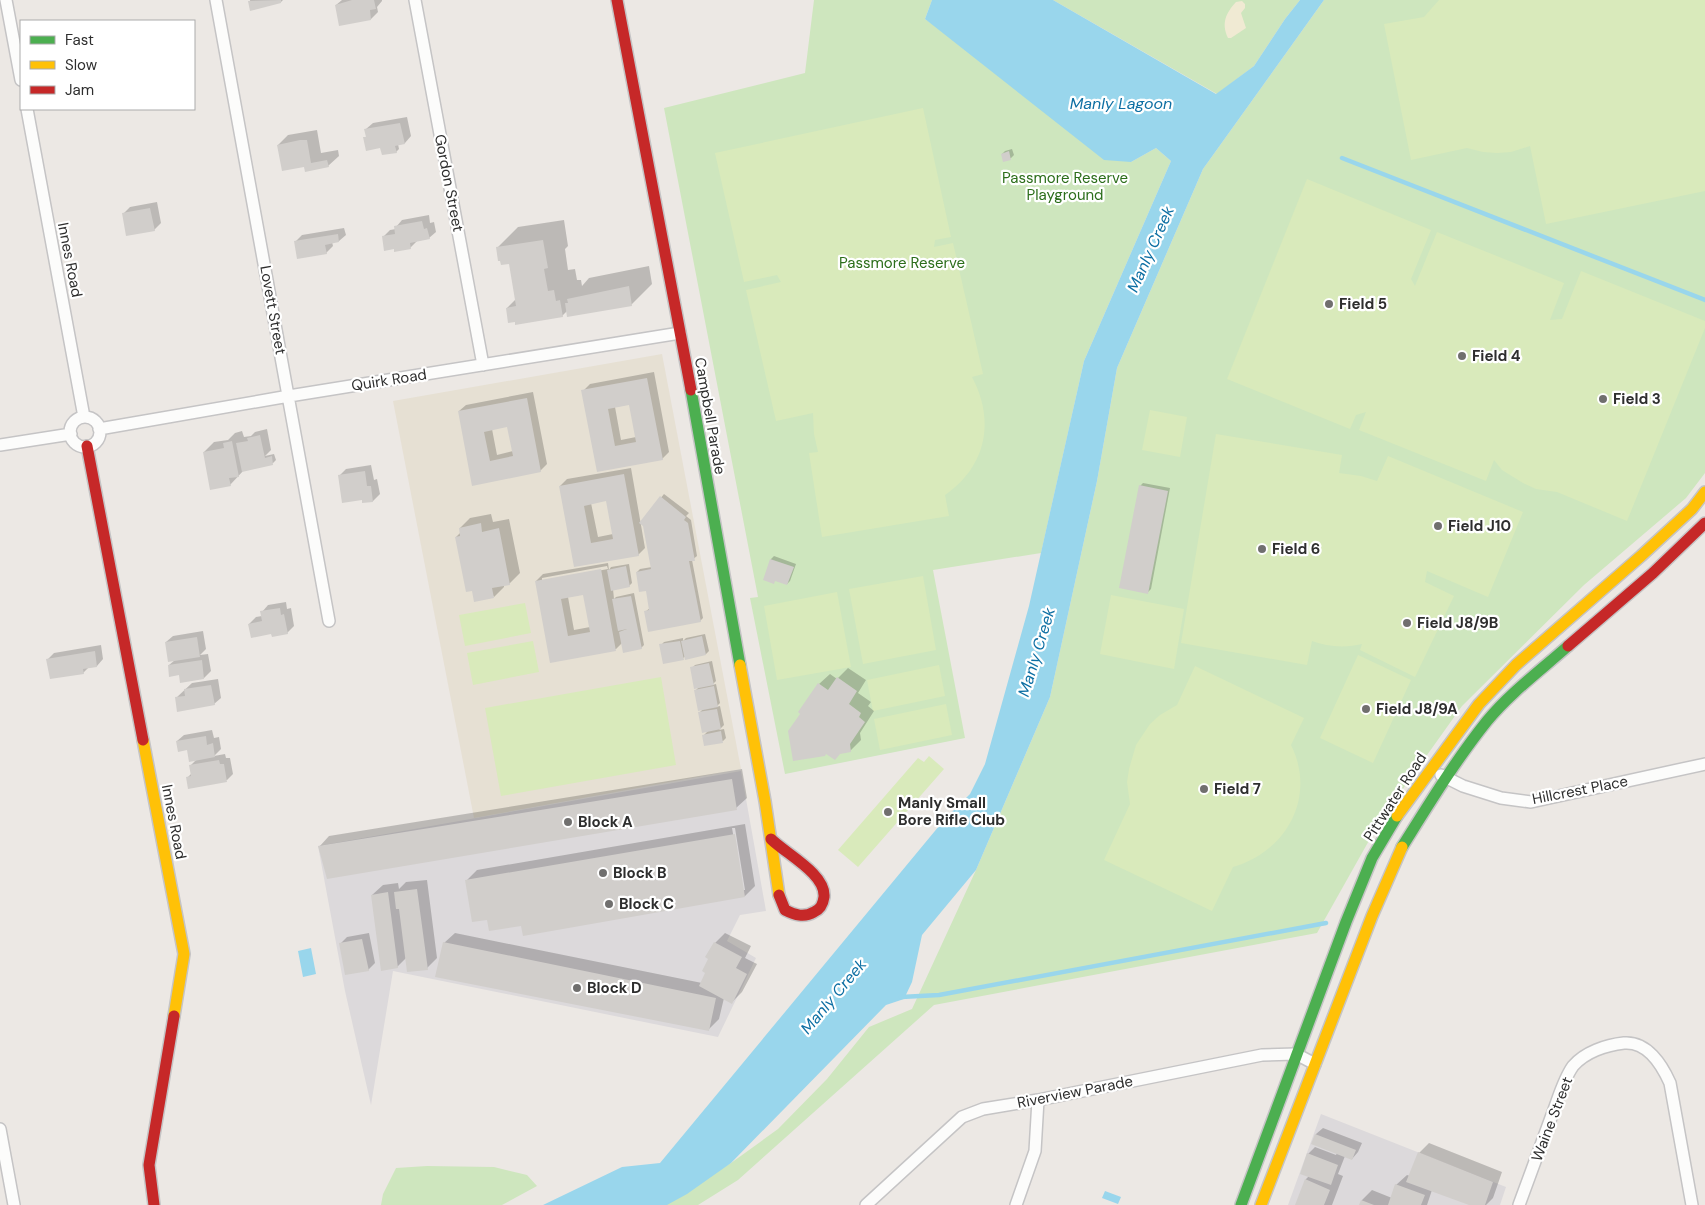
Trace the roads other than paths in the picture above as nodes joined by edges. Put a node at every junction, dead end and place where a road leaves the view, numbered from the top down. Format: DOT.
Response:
graph roads {
  1 [pos="6,0"];
  2 [pos="216,0"];
  3 [pos="415,0"];
  4 [pos="617,0"];
  5 [pos="20,75"];
  6 [pos="26,110"];
  7 [pos="680,333"];
  8 [pos="483,365"];
  9 [pos="289,396"];
  10 [pos="84,417"];
  11 [pos="99,429"];
  12 [pos="71,434"];
  13 [pos="0,445"];
  14 [pos="87,446"];
  15 [pos="1705,492"];
  16 [pos="1692,509"];
  17 [pos="1705,523"];
  18 [pos="329,621"];
  19 [pos="1705,764"];
  20 [pos="1430,768"];
  21 [pos="1445,777"];
  22 [pos="771,838"];
  23 [pos="1296,1054"];
  24 [pos="1316,1064"];
  25 [pos="1038,1100"];
  26 [pos="0,1129"];
  27 [pos="14,1205"];
  28 [pos="154,1205"];
  29 [pos="866,1205"];
  30 [pos="1016,1205"];
  31 [pos="1241,1205"];
  32 [pos="1261,1205"];
  33 [pos="1519,1205"];
  34 [pos="1692,1205"];
  1 -- 5 [label="street"];
  2 -- 9 [label="street, Lovett Street"];
  3 -- 8 [label="street, Gordon Street"];
  4 -- 7 [label="street, Campbell Parade"];
  6 -- 10 [label="street, Innes Road"];
  7 -- 8 [label="street, Quirk Road"];
  7 -- 22 [label="street, Campbell Parade"];
  8 -- 9 [label="street, Quirk Road"];
  9 -- 11 [label="street, Quirk Road"];
  9 -- 18 [label="street, Lovett Street"];
  10 -- 11 [label="street"];
  10 -- 12 [label="street"];
  11 -- 14 [label="street"];
  12 -- 13 [label="street"];
  12 -- 14 [label="street"];
  14 -- 28 [label="street, Innes Road"];
  15 -- 16 [label="street, Pittwater Road"];
  16 -- 17 [label="street"];
  16 -- 20 [label="street, Pittwater Road"];
  17 -- 21 [label="street, Pittwater Road"];
  19 -- 21 [label="street, Hillcrest Place"];
  20 -- 21 [label="street, Hillcrest Place"];
  20 -- 23 [label="street, Pittwater Road"];
  21 -- 24 [label="street, Pittwater Road"];
  22 -- 22 [label="street, Campbell Parade"];
  23 -- 24 [label="street, Riverview Parade"];
  23 -- 25 [label="street, Riverview Parade"];
  23 -- 31 [label="street, Pittwater Road"];
  24 -- 32 [label="street, Pittwater Road"];
  25 -- 29 [label="street, Riverview Parade"];
  25 -- 30 [label="street"];
  26 -- 27 [label="street"];
  33 -- 34 [label="street, Waine Street"];
}
